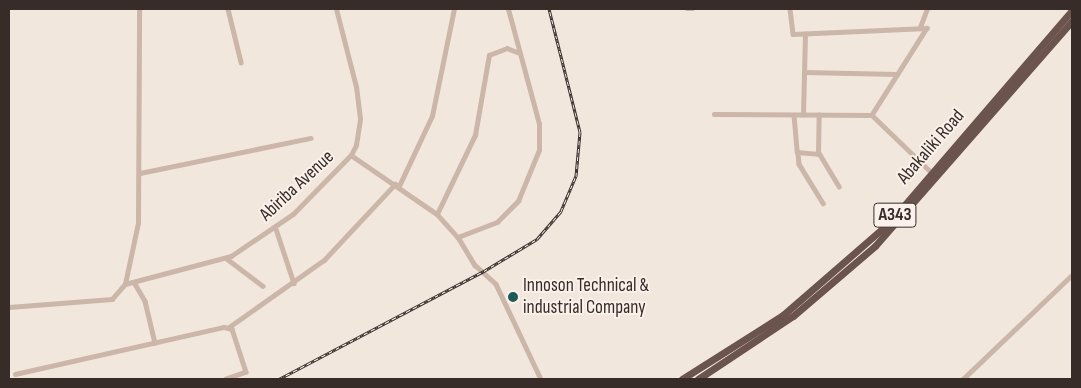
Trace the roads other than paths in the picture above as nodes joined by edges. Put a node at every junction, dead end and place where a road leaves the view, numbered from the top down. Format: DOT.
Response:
graph roads {
  1 [pos="139,9"];
  2 [pos="228,9"];
  3 [pos="336,9"];
  4 [pos="454,9"];
  5 [pos="508,9"];
  6 [pos="687,9"];
  7 [pos="693,9"];
  8 [pos="790,9"];
  9 [pos="927,9"];
  10 [pos="1072,10"];
  11 [pos="1072,21"];
  12 [pos="920,27"];
  13 [pos="805,34"];
  14 [pos="517,52"];
  15 [pos="241,62"];
  16 [pos="804,72"];
  17 [pos="897,74"];
  18 [pos="714,114"];
  19 [pos="794,115"];
  20 [pos="803,115"];
  21 [pos="819,115"];
  22 [pos="872,115"];
  23 [pos="310,138"];
  24 [pos="819,153"];
  25 [pos="798,154"];
  26 [pos="351,156"];
  27 [pos="931,172"];
  28 [pos="140,173"];
  29 [pos="397,185"];
  30 [pos="839,186"];
  31 [pos="823,204"];
  32 [pos="437,214"];
  33 [pos="276,229"];
  34 [pos="458,237"];
  35 [pos="226,258"];
  36 [pos="1072,275"];
  37 [pos="134,282"];
  38 [pos="294,283"];
  39 [pos="125,284"];
  40 [pos="263,286"];
  41 [pos="9,307"];
  42 [pos="229,327"];
  43 [pos="155,343"];
  44 [pos="15,374"];
  45 [pos="226,379"];
  46 [pos="541,379"];
  47 [pos="682,379"];
  48 [pos="698,379"];
  49 [pos="964,379"];
  1 -- 28 [label="street"];
  2 -- 15 [label="street"];
  3 -- 26 [label="street, Abiriba Avenue"];
  4 -- 29 [label="street"];
  5 -- 14 [label="street"];
  6 -- 7 [label="street"];
  8 -- 13 [label="street"];
  9 -- 12 [label="street"];
  10 -- 27 [label="highway, Abakaliki Road / A343"];
  11 -- 48 [label="highway, Abakaliki Road / A343"];
  12 -- 13 [label="street"];
  12 -- 17 [label="street"];
  13 -- 16 [label="street"];
  14 -- 32 [label="street"];
  14 -- 34 [label="street"];
  16 -- 17 [label="street"];
  16 -- 20 [label="street"];
  17 -- 22 [label="street"];
  18 -- 19 [label="street"];
  19 -- 20 [label="street"];
  19 -- 25 [label="street"];
  20 -- 21 [label="street"];
  21 -- 22 [label="street"];
  21 -- 24 [label="street"];
  22 -- 27 [label="street"];
  23 -- 28 [label="street"];
  24 -- 25 [label="street"];
  24 -- 30 [label="street"];
  25 -- 31 [label="street"];
  26 -- 29 [label="street"];
  26 -- 33 [label="street, Abiriba Avenue"];
  27 -- 47 [label="highway, Abakaliki Road / A343"];
  28 -- 39 [label="street"];
  29 -- 32 [label="street"];
  29 -- 38 [label="street"];
  32 -- 34 [label="street"];
  33 -- 35 [label="street, Abiriba Avenue"];
  33 -- 38 [label="street"];
  34 -- 46 [label="street"];
  35 -- 37 [label="street, Abiriba Avenue"];
  35 -- 40 [label="street"];
  36 -- 49 [label="street"];
  37 -- 39 [label="street, Abiriba Avenue"];
  37 -- 43 [label="street"];
  38 -- 42 [label="street"];
  39 -- 41 [label="street, Abiriba Avenue"];
  42 -- 43 [label="street"];
  42 -- 45 [label="street"];
  43 -- 44 [label="street"];
}
